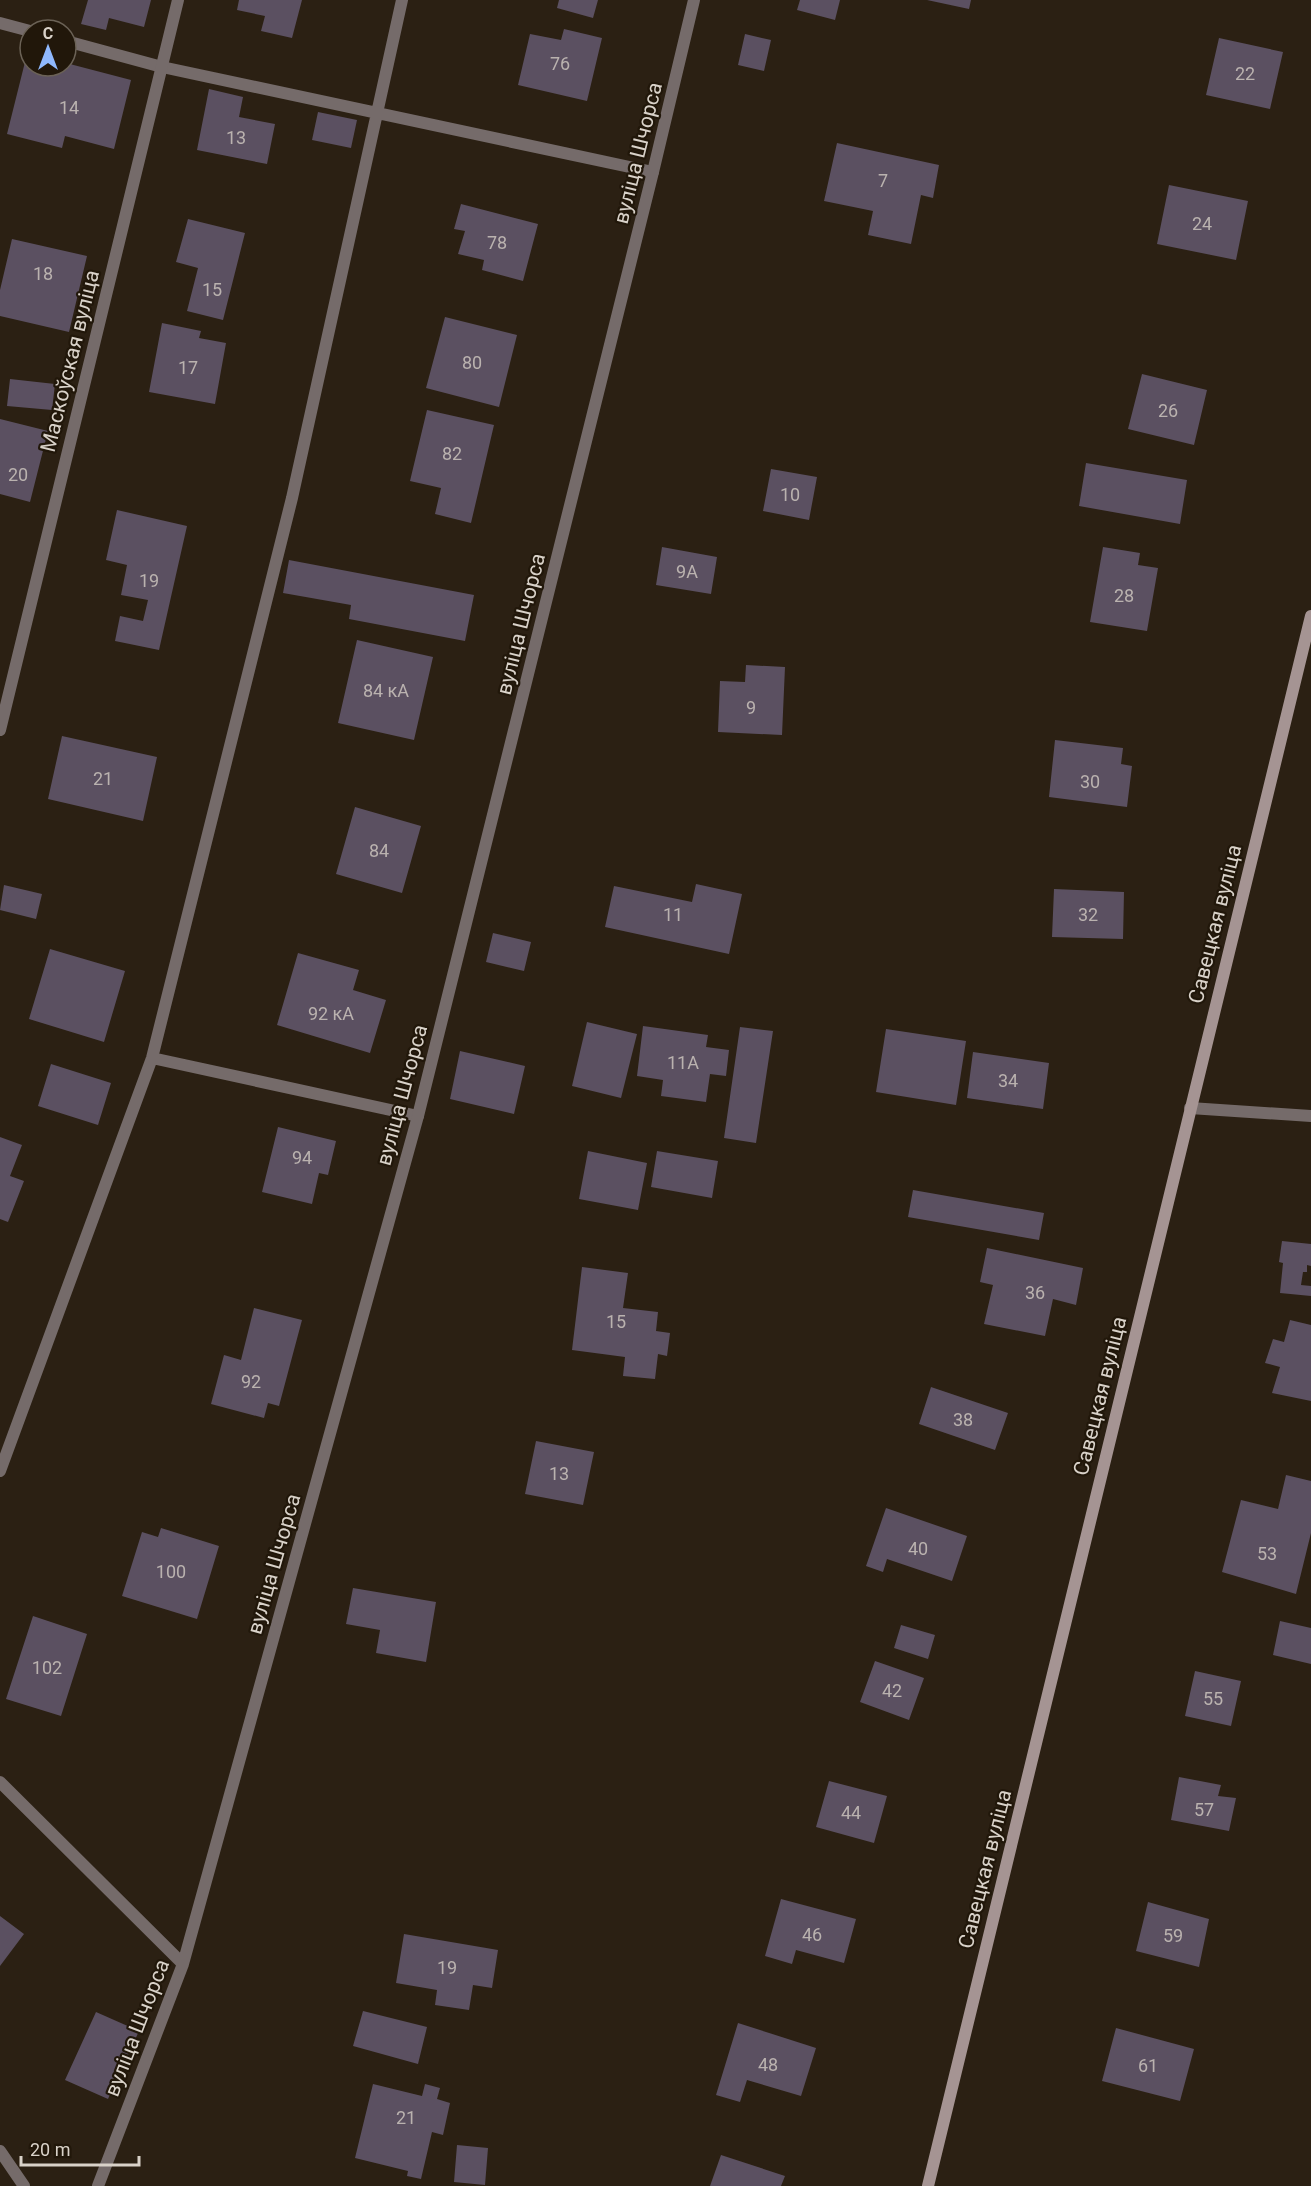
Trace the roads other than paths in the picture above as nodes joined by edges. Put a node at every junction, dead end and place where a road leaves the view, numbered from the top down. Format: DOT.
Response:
graph roads {
  1 [pos="177,0"];
  2 [pos="402,0"];
  3 [pos="694,0"];
  4 [pos="0,23"];
  5 [pos="18,28"];
  6 [pos="78,44"];
  7 [pos="162,68"];
  8 [pos="377,113"];
  9 [pos="653,172"];
  10 [pos="1311,616"];
  11 [pos="0,730"];
  12 [pos="152,1058"];
  13 [pos="1190,1108"];
  14 [pos="418,1116"];
  15 [pos="1311,1116"];
  16 [pos="0,1471"];
  17 [pos="0,1782"];
  18 [pos="183,1964"];
  19 [pos="0,2151"];
  20 [pos="24,2186"];
  21 [pos="98,2186"];
  22 [pos="928,2186"];
  1 -- 7 [label="street, Маскоўская вуліца"];
  2 -- 8 [label="street"];
  3 -- 9 [label="street, вуліца Шчорса"];
  4 -- 5 [label="street"];
  6 -- 7 [label="street"];
  7 -- 8 [label="street"];
  7 -- 11 [label="street, Маскоўская вуліца"];
  8 -- 9 [label="street"];
  8 -- 12 [label="street"];
  9 -- 14 [label="street, вуліца Шчорса"];
  10 -- 13 [label="main road, Савецкая вуліца"];
  12 -- 14 [label="street"];
  12 -- 16 [label="street"];
  13 -- 15 [label="street"];
  13 -- 22 [label="main road, Савецкая вуліца"];
  14 -- 18 [label="street, вуліца Шчорса"];
  17 -- 18 [label="street"];
  18 -- 21 [label="street, вуліца Шчорса"];
  19 -- 20 [label="street"];
}
